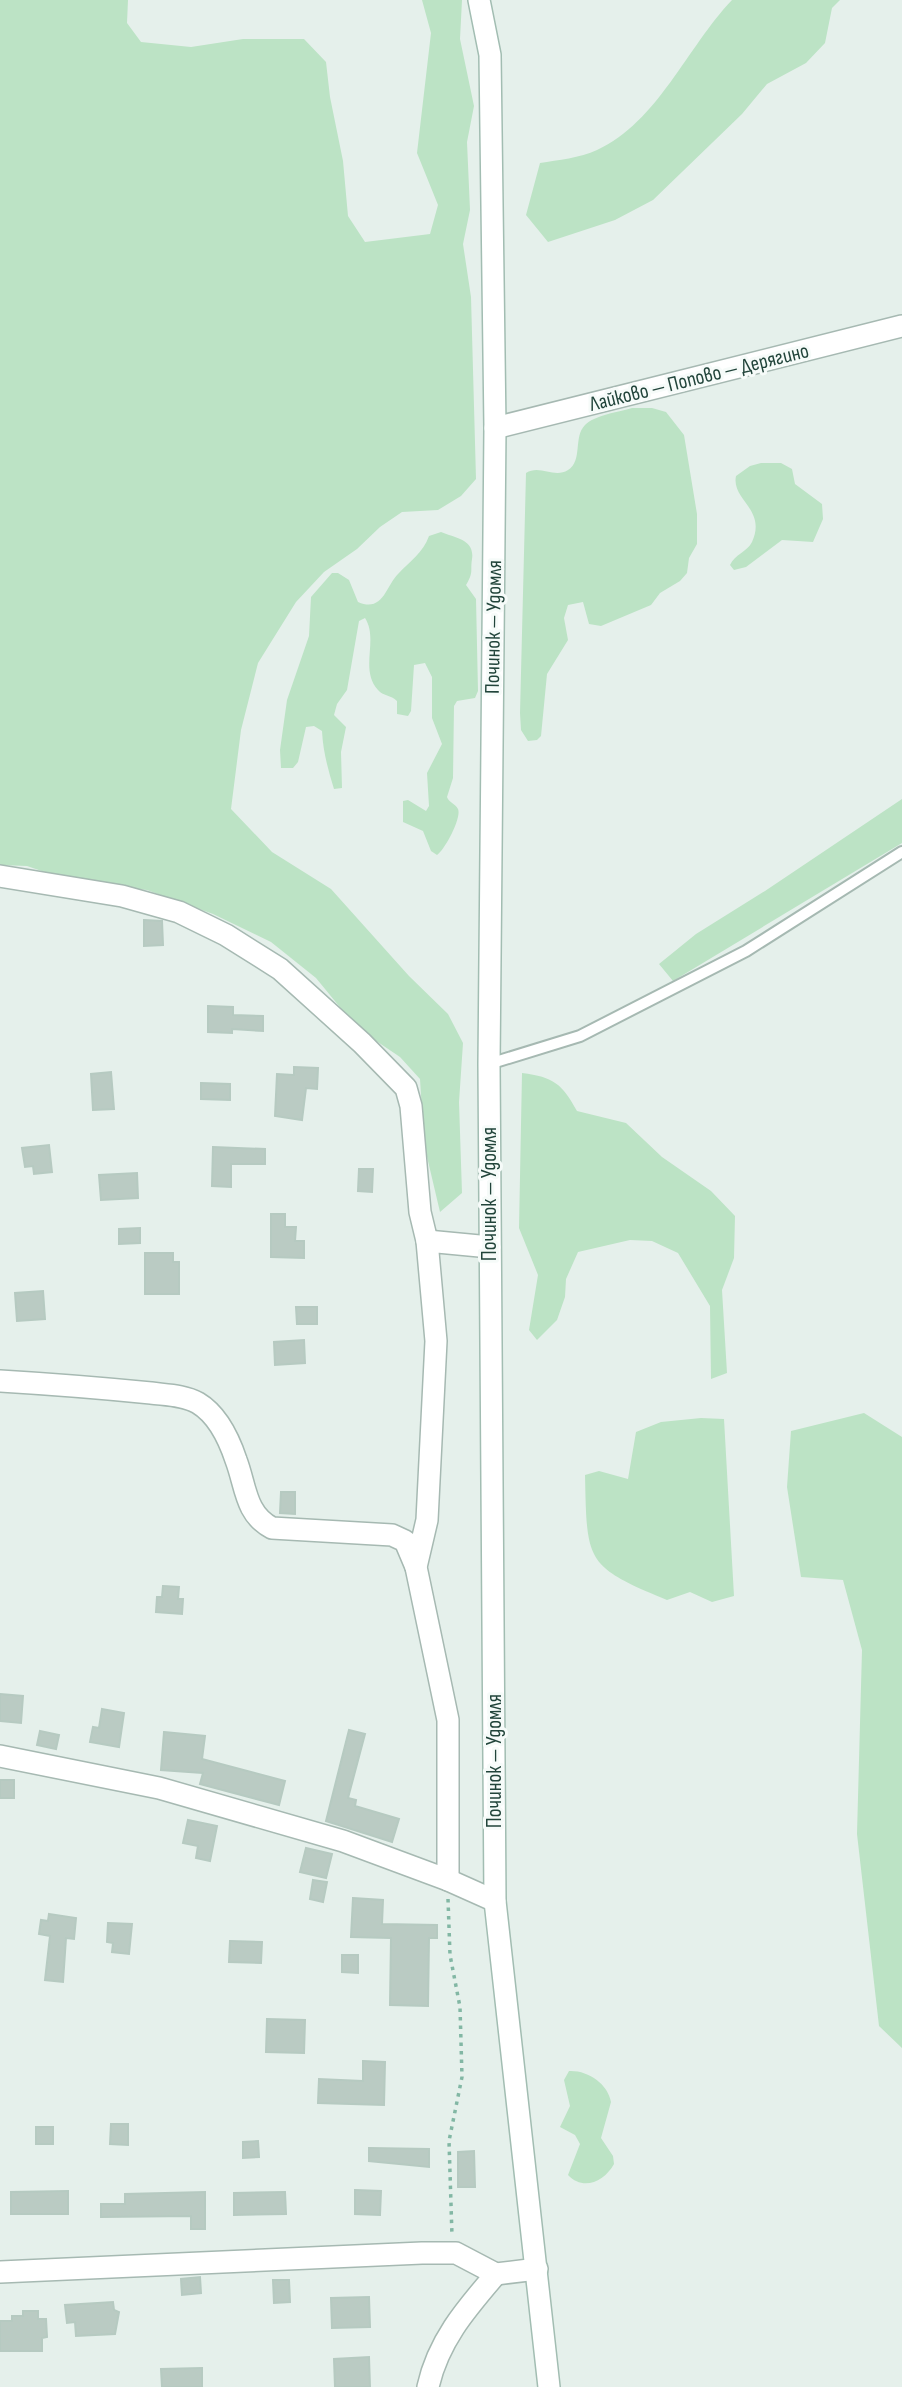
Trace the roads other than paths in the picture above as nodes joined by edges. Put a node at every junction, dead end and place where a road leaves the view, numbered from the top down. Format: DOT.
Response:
graph roads {
  1 [pos="479,0"];
  2 [pos="902,326"];
  3 [pos="495,428"];
  4 [pos="902,852"];
  5 [pos="0,876"];
  6 [pos="489,1063"];
  7 [pos="427,1241"];
  8 [pos="490,1247"];
  9 [pos="0,1381"];
  10 [pos="416,1567"];
  11 [pos="0,1756"];
  12 [pos="448,1880"];
  13 [pos="495,1901"];
  14 [pos="537,2269"];
  15 [pos="0,2272"];
  16 [pos="496,2274"];
  17 [pos="428,2387"];
  18 [pos="549,2387"];
  1 -- 3 [label="street, Починок — Удомля"];
  2 -- 3 [label="street, Лайково — Попово — Дерягино"];
  3 -- 6 [label="street, Починок — Удомля"];
  4 -- 6 [label="lane"];
  5 -- 7 [label="street"];
  6 -- 8 [label="street, Починок — Удомля"];
  7 -- 8 [label="street"];
  7 -- 10 [label="street"];
  8 -- 13 [label="street, Починок — Удомля"];
  9 -- 10 [label="street"];
  10 -- 12 [label="street"];
  11 -- 12 [label="street"];
  12 -- 13 [label="street"];
  13 -- 14 [label="street, Починок — Удомля"];
  14 -- 16 [label="street"];
  14 -- 18 [label="street, Починок — Удомля"];
  15 -- 16 [label="street"];
  16 -- 17 [label="street"];
}
